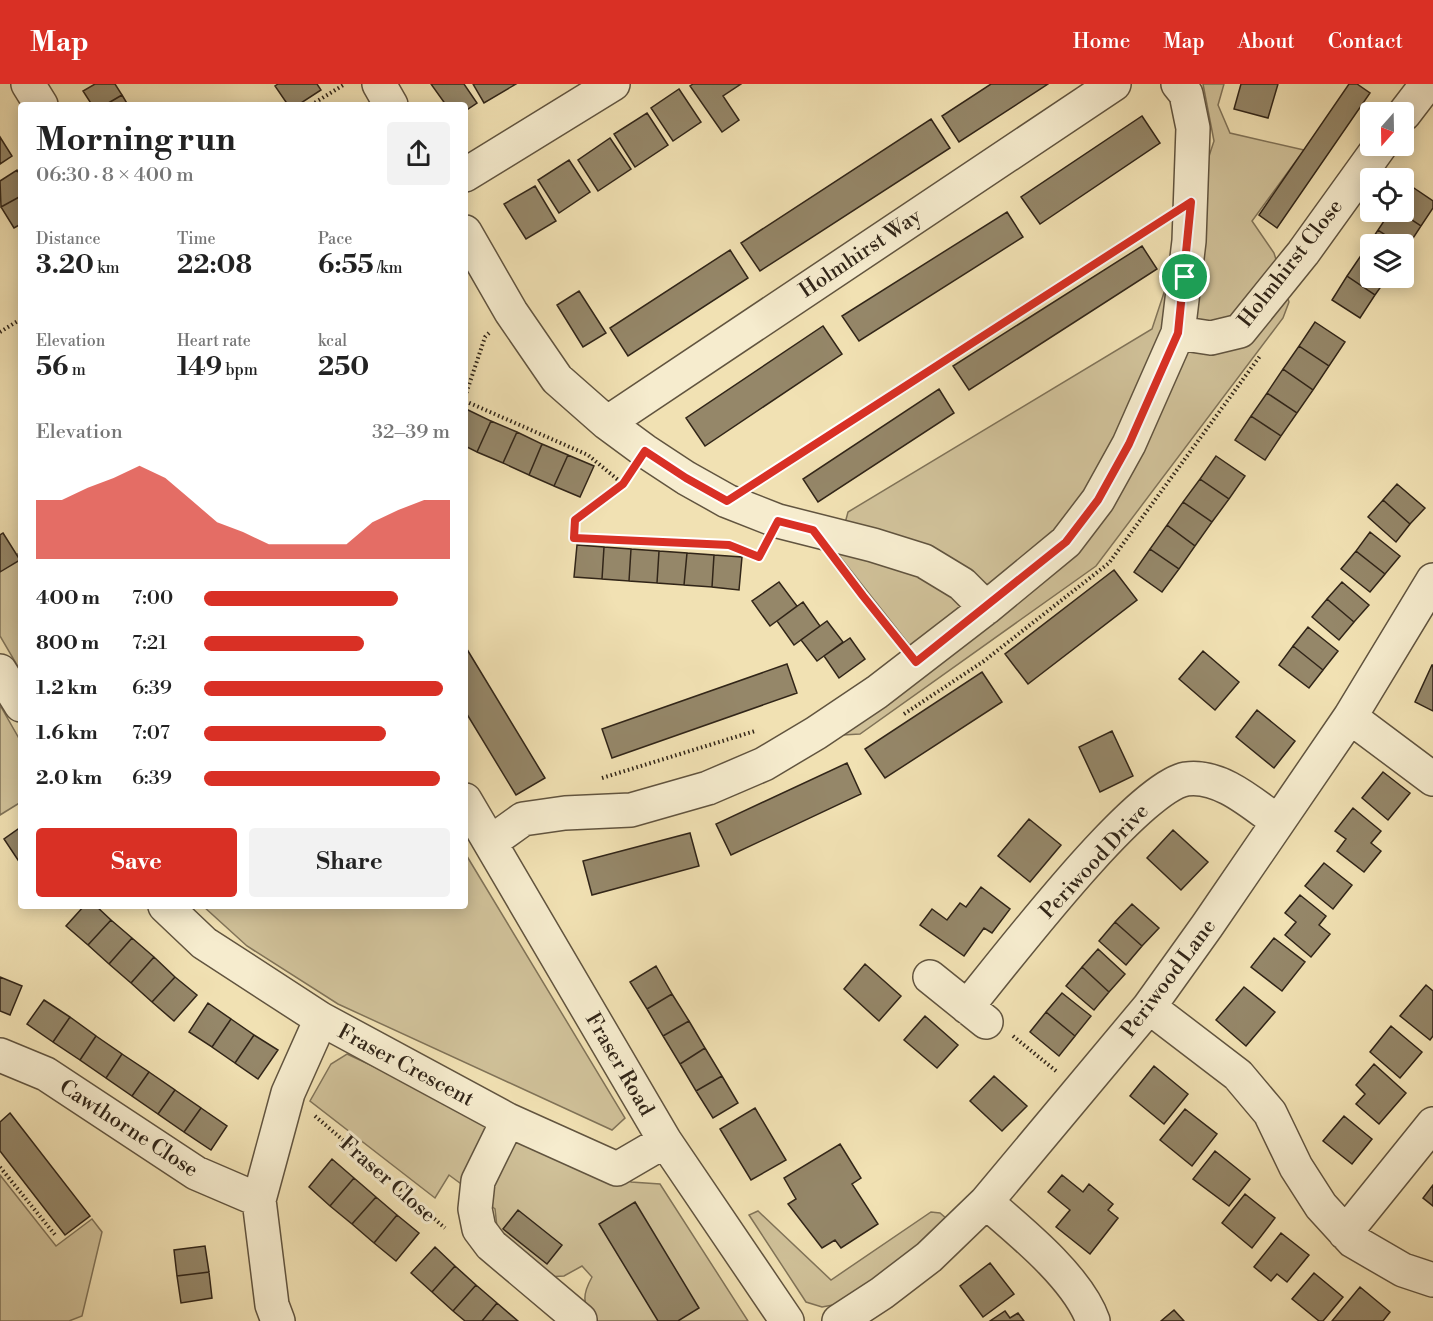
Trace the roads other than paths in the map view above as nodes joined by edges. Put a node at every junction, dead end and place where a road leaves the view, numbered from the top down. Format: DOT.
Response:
graph roads {
  1 [pos="28,84"];
  2 [pos="378,84"];
  3 [pos="613,84"];
  4 [pos="1114,84"];
  5 [pos="1178,84"];
  6 [pos="39,102"];
  7 [pos="389,102"];
  8 [pos="1373,156"];
  9 [pos="468,173"];
  10 [pos="468,237"];
  11 [pos="1178,333"];
  12 [pos="607,423"];
  13 [pos="1433,580"];
  14 [pos="986,608"];
  15 [pos="0,671"];
  16 [pos="18,700"];
  17 [pos="1350,717"];
  18 [pos="1433,779"];
  19 [pos="468,805"];
  20 [pos="1278,822"];
  21 [pos="491,842"];
  22 [pos="168,909"];
  23 [pos="930,978"];
  24 [pos="1149,1007"];
  25 [pos="321,1019"];
  26 [pos="0,1054"];
  27 [pos="508,1120"];
  28 [pos="1433,1124"];
  29 [pos="665,1141"];
  30 [pos="259,1200"];
  31 [pos="986,1202"];
  32 [pos="1345,1233"];
  33 [pos="1433,1280"];
  34 [pos="580,1320"];
  35 [pos="278,1321"];
  36 [pos="787,1321"];
  37 [pos="839,1321"];
  38 [pos="1093,1321"];
  1 -- 6 [label="street"];
  2 -- 7 [label="street"];
  3 -- 9 [label="street"];
  4 -- 12 [label="street, Holmhirst Way"];
  5 -- 11 [label="street"];
  8 -- 11 [label="street, Holmhirst Close"];
  10 -- 12 [label="street"];
  11 -- 14 [label="street"];
  12 -- 14 [label="street"];
  13 -- 17 [label="street, Periwood Lane"];
  14 -- 21 [label="street"];
  15 -- 16 [label="street"];
  17 -- 18 [label="street"];
  17 -- 20 [label="street, Periwood Lane"];
  19 -- 21 [label="street, Fraser Road"];
  20 -- 23 [label="street, Periwood Drive"];
  20 -- 24 [label="street, Periwood Lane"];
  21 -- 29 [label="street, Fraser Road"];
  22 -- 25 [label="street, Fraser Crescent"];
  24 -- 31 [label="street, Periwood Lane"];
  24 -- 32 [label="street"];
  25 -- 27 [label="street, Fraser Crescent"];
  25 -- 30 [label="street"];
  26 -- 30 [label="street, Cawthorne Close"];
  27 -- 29 [label="street, Fraser Crescent"];
  27 -- 34 [label="street"];
  28 -- 32 [label="street"];
  29 -- 36 [label="street, Fraser Road"];
  30 -- 35 [label="street"];
  31 -- 37 [label="street, Periwood Lane"];
  31 -- 38 [label="street"];
  32 -- 33 [label="street"];
}
